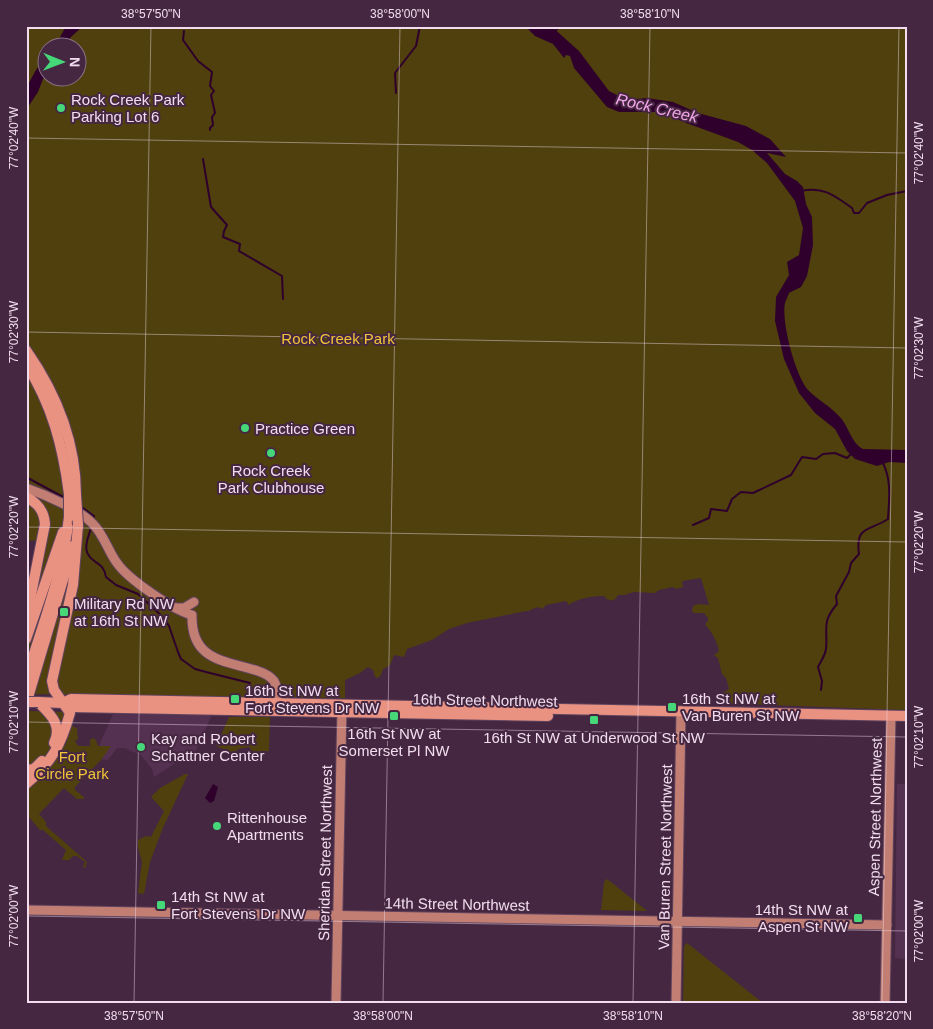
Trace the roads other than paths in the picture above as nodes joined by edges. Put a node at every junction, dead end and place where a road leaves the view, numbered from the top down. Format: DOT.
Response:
graph roads {
  1 [pos="26,350"];
  2 [pos="26,364"];
  3 [pos="26,488"];
  4 [pos="72,494"];
  5 [pos="26,496"];
  6 [pos="74,522"];
  7 [pos="194,602"];
  8 [pos="176,608"];
  9 [pos="26,620"];
  10 [pos="26,639"];
  11 [pos="26,678"];
  12 [pos="38,702"];
  13 [pos="63,702"];
  14 [pos="26,703"];
  15 [pos="277,707"];
  16 [pos="342,708"];
  17 [pos="681,715"];
  18 [pos="907,716"];
  19 [pos="891,719"];
  20 [pos="907,723"];
  21 [pos="26,770"];
  22 [pos="26,784"];
  23 [pos="26,910"];
  24 [pos="338,916"];
  25 [pos="677,922"];
  26 [pos="887,925"];
  27 [pos="336,1003"];
  28 [pos="676,1003"];
  29 [pos="885,1003"];
  1 -- 4 [label="main road"];
  2 -- 4 [label="main road"];
  3 -- 8 [label="street"];
  4 -- 6 [label="main road, bridge"];
  5 -- 9 [label="main road"];
  6 -- 10 [label="main road"];
  6 -- 11 [label="main road"];
  6 -- 13 [label="main road"];
  6 -- 14 [label="main road"];
  7 -- 8 [label="street"];
  8 -- 15 [label="street"];
  12 -- 13 [label="main road, 16th Street Northwest"];
  12 -- 14 [label="main road, 16th Street Northwest, bridge"];
  12 -- 21 [label="main road"];
  13 -- 15 [label="main road, 16th Street Northwest"];
  13 -- 22 [label="main road"];
  15 -- 16 [label="main road, 16th Street Northwest"];
  16 -- 17 [label="main road, 16th Street Northwest"];
  16 -- 24 [label="street, Sheridan Street Northwest"];
  17 -- 19 [label="main road, 16th Street Northwest"];
  17 -- 25 [label="street, Van Buren Street Northwest"];
  18 -- 19 [label="main road, 16th Street Northwest"];
  19 -- 20 [label="main road, 16th Street Northwest"];
  19 -- 26 [label="street, Aspen Street Northwest"];
  23 -- 24 [label="street, 14th Street Northwest"];
  24 -- 25 [label="street, 14th Street Northwest"];
  24 -- 27 [label="street, Sheridan Street Northwest"];
  25 -- 26 [label="street, 14th Street Northwest"];
  25 -- 28 [label="street, Van Buren Street Northwest"];
  26 -- 29 [label="street, Aspen Street Northwest"];
}
